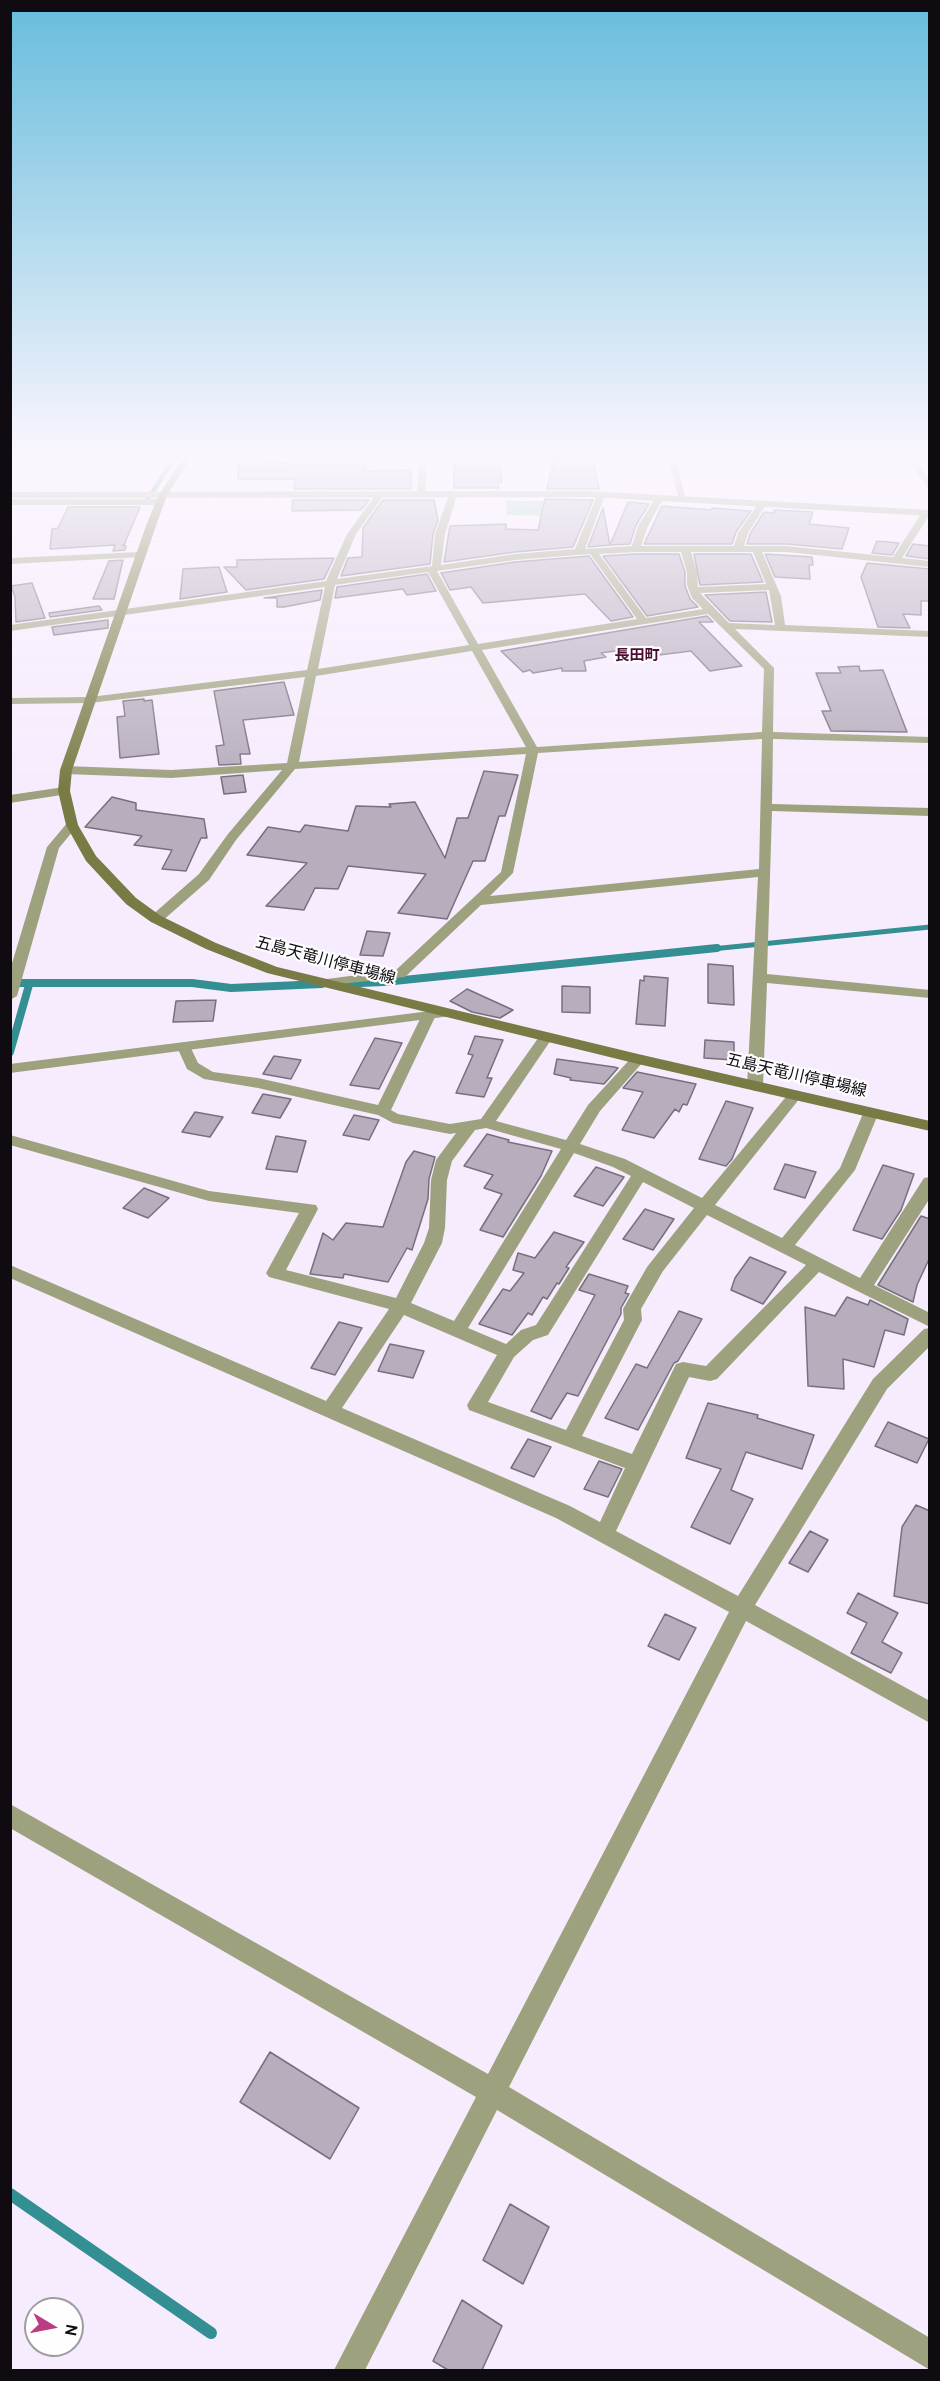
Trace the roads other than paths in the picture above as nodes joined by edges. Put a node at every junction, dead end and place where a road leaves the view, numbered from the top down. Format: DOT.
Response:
graph roads {
  1 [pos="136,566"];
  2 [pos="338,566"];
  3 [pos="453,566"];
  4 [pos="603,566"];
  5 [pos="690,566"];
  6 [pos="763,566"];
  7 [pos="434,569"];
  8 [pos="331,581"];
  9 [pos="772,587"];
  10 [pos="694,590"];
  11 [pos="709,611"];
  12 [pos="120,613"];
  13 [pos="644,622"];
  14 [pos="726,626"];
  15 [pos="10,628"];
  16 [pos="780,628"];
  17 [pos="930,634"];
  18 [pos="474,649"];
  19 [pos="312,673"];
  20 [pos="90,700"];
  21 [pos="10,701"];
  22 [pos="768,735"];
  23 [pos="930,740"];
  24 [pos="533,750"];
  25 [pos="292,766"];
  26 [pos="66,770"];
  27 [pos="64,791"];
  28 [pos="10,799"];
  29 [pos="767,807"];
  30 [pos="930,812"];
  31 [pos="72,825"];
  32 [pos="765,872"];
  33 [pos="478,901"];
  34 [pos="156,919"];
  35 [pos="760,978"];
  36 [pos="334,985"];
  37 [pos="11,994"];
  38 [pos="930,994"];
  39 [pos="446,1013"];
  40 [pos="429,1015"];
  41 [pos="546,1037"];
  42 [pos="184,1047"];
  43 [pos="638,1059"];
  44 [pos="16,1069"];
  45 [pos="755,1086"];
  46 [pos="795,1095"];
  47 [pos="383,1112"];
  48 [pos="871,1112"];
  49 [pos="478,1125"];
  50 [pos="930,1126"];
  51 [pos="10,1140"];
  52 [pos="570,1146"];
  53 [pos="640,1174"];
  54 [pos="930,1182"];
  55 [pos="705,1207"];
  56 [pos="784,1247"];
  57 [pos="817,1264"];
  58 [pos="10,1271"];
  59 [pos="863,1287"];
  60 [pos="401,1306"];
  61 [pos="930,1321"];
  62 [pos="457,1331"];
  63 [pos="930,1334"];
  64 [pos="508,1352"];
  65 [pos="330,1410"];
  66 [pos="570,1440"];
  67 [pos="637,1464"];
  68 [pos="604,1534"];
  69 [pos="742,1608"];
  70 [pos="930,1713"];
  71 [pos="10,1815"];
  72 [pos="493,2093"];
  73 [pos="930,2355"];
  74 [pos="349,2370"];
  1 -- 12 [label="main road, 五島天竜川停車場線"];
  2 -- 8 [label="street"];
  3 -- 7 [label="street"];
  4 -- 13 [label="street"];
  5 -- 10 [label="street"];
  6 -- 9 [label="street"];
  7 -- 8 [label="street"];
  7 -- 18 [label="street"];
  8 -- 12 [label="street"];
  8 -- 19 [label="street"];
  9 -- 10 [label="street"];
  9 -- 16 [label="street"];
  10 -- 11 [label="street"];
  11 -- 13 [label="street"];
  11 -- 14 [label="street"];
  12 -- 15 [label="street"];
  12 -- 20 [label="main road, 五島天竜川停車場線"];
  13 -- 18 [label="street"];
  14 -- 16 [label="street"];
  14 -- 22 [label="street"];
  16 -- 17 [label="street"];
  18 -- 19 [label="street"];
  18 -- 24 [label="street"];
  19 -- 20 [label="street"];
  19 -- 25 [label="street"];
  20 -- 21 [label="street"];
  20 -- 26 [label="main road, 五島天竜川停車場線"];
  22 -- 23 [label="street"];
  22 -- 24 [label="street"];
  22 -- 29 [label="street"];
  24 -- 25 [label="street"];
  24 -- 33 [label="street"];
  25 -- 26 [label="street"];
  25 -- 34 [label="street"];
  26 -- 27 [label="main road, 五島天竜川停車場線"];
  27 -- 28 [label="street"];
  27 -- 31 [label="main road, 五島天竜川停車場線"];
  29 -- 30 [label="street"];
  29 -- 32 [label="street"];
  31 -- 34 [label="main road, 五島天竜川停車場線"];
  31 -- 37 [label="street"];
  32 -- 33 [label="street"];
  32 -- 35 [label="street"];
  33 -- 36 [label="street"];
  34 -- 36 [label="main road, 五島天竜川停車場線"];
  35 -- 38 [label="street"];
  35 -- 45 [label="street"];
  36 -- 39 [label="main road, 五島天竜川停車場線"];
  39 -- 40 [label="street"];
  39 -- 41 [label="main road, 五島天竜川停車場線"];
  40 -- 42 [label="street"];
  40 -- 47 [label="street"];
  41 -- 43 [label="main road, 五島天竜川停車場線"];
  41 -- 49 [label="street"];
  42 -- 44 [label="street"];
  42 -- 47 [label="street"];
  43 -- 45 [label="main road, 五島天竜川停車場線"];
  43 -- 52 [label="street"];
  45 -- 46 [label="main road, 五島天竜川停車場線"];
  46 -- 48 [label="main road, 五島天竜川停車場線"];
  46 -- 55 [label="street"];
  47 -- 49 [label="street"];
  48 -- 50 [label="main road, 五島天竜川停車場線"];
  48 -- 56 [label="street"];
  49 -- 52 [label="street"];
  49 -- 60 [label="street"];
  51 -- 60 [label="street"];
  52 -- 53 [label="street"];
  52 -- 62 [label="street"];
  53 -- 55 [label="street"];
  53 -- 64 [label="street"];
  54 -- 59 [label="street"];
  55 -- 56 [label="street"];
  55 -- 66 [label="street"];
  56 -- 57 [label="street"];
  57 -- 59 [label="street"];
  57 -- 67 [label="street"];
  58 -- 65 [label="street"];
  59 -- 61 [label="street"];
  60 -- 62 [label="street"];
  60 -- 65 [label="street"];
  62 -- 64 [label="street"];
  63 -- 69 [label="street"];
  64 -- 66 [label="street"];
  65 -- 68 [label="street"];
  66 -- 67 [label="street"];
  67 -- 68 [label="street"];
  68 -- 69 [label="street"];
  69 -- 70 [label="street"];
  69 -- 72 [label="street"];
  71 -- 72 [label="street"];
  72 -- 73 [label="street"];
  72 -- 74 [label="street"];
}
